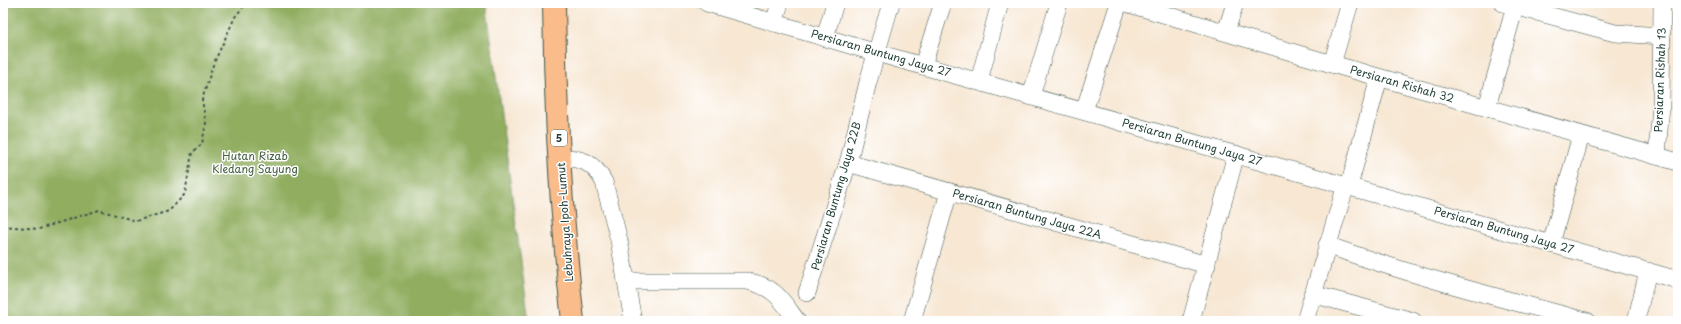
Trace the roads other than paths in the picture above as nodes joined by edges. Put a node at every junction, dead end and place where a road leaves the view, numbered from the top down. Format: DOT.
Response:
graph roads {
  1 [pos="554,3"];
  2 [pos="707,3"];
  3 [pos="780,3"];
  4 [pos="835,3"];
  5 [pos="891,3"];
  6 [pos="943,3"];
  7 [pos="1000,3"];
  8 [pos="1059,3"];
  9 [pos="1119,3"];
  10 [pos="1126,3"];
  11 [pos="1235,3"];
  12 [pos="1350,3"];
  13 [pos="1662,3"];
  14 [pos="1511,4"];
  15 [pos="774,23"];
  16 [pos="1226,32"];
  17 [pos="1662,36"];
  18 [pos="825,37"];
  19 [pos="877,53"];
  20 [pos="1332,64"];
  21 [pos="923,65"];
  22 [pos="1379,78"];
  23 [pos="979,81"];
  24 [pos="1031,96"];
  25 [pos="1487,107"];
  26 [pos="1084,111"];
  27 [pos="1581,135"];
  28 [pos="1236,154"];
  29 [pos="1657,156"];
  30 [pos="560,158"];
  31 [pos="1678,162"];
  32 [pos="848,163"];
  33 [pos="1348,186"];
  34 [pos="949,192"];
  35 [pos="1551,244"];
  36 [pos="1327,245"];
  37 [pos="1207,265"];
  38 [pos="1648,271"];
  39 [pos="1678,280"];
  40 [pos="626,281"];
  41 [pos="807,293"];
  42 [pos="1312,294"];
  43 [pos="573,321"];
  44 [pos="633,321"];
  45 [pos="797,321"];
  46 [pos="912,321"];
  47 [pos="1191,321"];
  48 [pos="1305,321"];
  49 [pos="1413,321"];
  50 [pos="1587,321"];
  51 [pos="1636,321"];
  1 -- 30 [label="highway, Lebuhraya Ipoh-Lumut / 5"];
  2 -- 15 [label="street, Persiaran Buntung Jaya 27"];
  3 -- 15 [label="street"];
  4 -- 18 [label="street"];
  5 -- 19 [label="street, Persiaran Buntung Jaya 22B"];
  6 -- 21 [label="street"];
  7 -- 23 [label="street"];
  8 -- 24 [label="street"];
  9 -- 26 [label="street"];
  10 -- 16 [label="street, Persiaran Rishah 32"];
  11 -- 16 [label="street"];
  12 -- 20 [label="street"];
  13 -- 17 [label="street, Persiaran Rishah 13"];
  14 -- 17 [label="street"];
  14 -- 25 [label="street"];
  15 -- 18 [label="street, Persiaran Buntung Jaya 27"];
  16 -- 20 [label="street, Persiaran Rishah 32"];
  17 -- 29 [label="street, Persiaran Rishah 13"];
  18 -- 19 [label="street, Persiaran Buntung Jaya 27"];
  19 -- 21 [label="street, Persiaran Buntung Jaya 27"];
  19 -- 32 [label="street, Persiaran Buntung Jaya 22B"];
  20 -- 22 [label="street, Persiaran Rishah 32"];
  21 -- 23 [label="street, Persiaran Buntung Jaya 27"];
  22 -- 25 [label="street, Persiaran Rishah 32"];
  22 -- 33 [label="street"];
  23 -- 24 [label="street, Persiaran Buntung Jaya 27"];
  24 -- 26 [label="street, Persiaran Buntung Jaya 27"];
  25 -- 27 [label="street, Persiaran Rishah 32"];
  26 -- 28 [label="street, Persiaran Buntung Jaya 27"];
  27 -- 29 [label="street, Persiaran Rishah 32"];
  27 -- 35 [label="street"];
  28 -- 33 [label="street, Persiaran Buntung Jaya 27"];
  28 -- 37 [label="street"];
  29 -- 31 [label="street, Persiaran Rishah 32"];
  30 -- 40 [label="street"];
  30 -- 43 [label="highway, Lebuhraya Ipoh-Lumut / 5"];
  32 -- 34 [label="street, Persiaran Buntung Jaya 22A"];
  32 -- 41 [label="street, Persiaran Buntung Jaya 22B"];
  33 -- 35 [label="street, Persiaran Buntung Jaya 27"];
  33 -- 36 [label="street"];
  34 -- 37 [label="street, Persiaran Buntung Jaya 22A"];
  34 -- 46 [label="street"];
  35 -- 38 [label="street, Persiaran Buntung Jaya 27"];
  36 -- 42 [label="street"];
  36 -- 50 [label="street"];
  37 -- 47 [label="street"];
  38 -- 39 [label="street, Persiaran Buntung Jaya 27"];
  38 -- 51 [label="street"];
  40 -- 44 [label="street"];
  40 -- 45 [label="street"];
  42 -- 48 [label="street"];
  42 -- 49 [label="street"];
}
